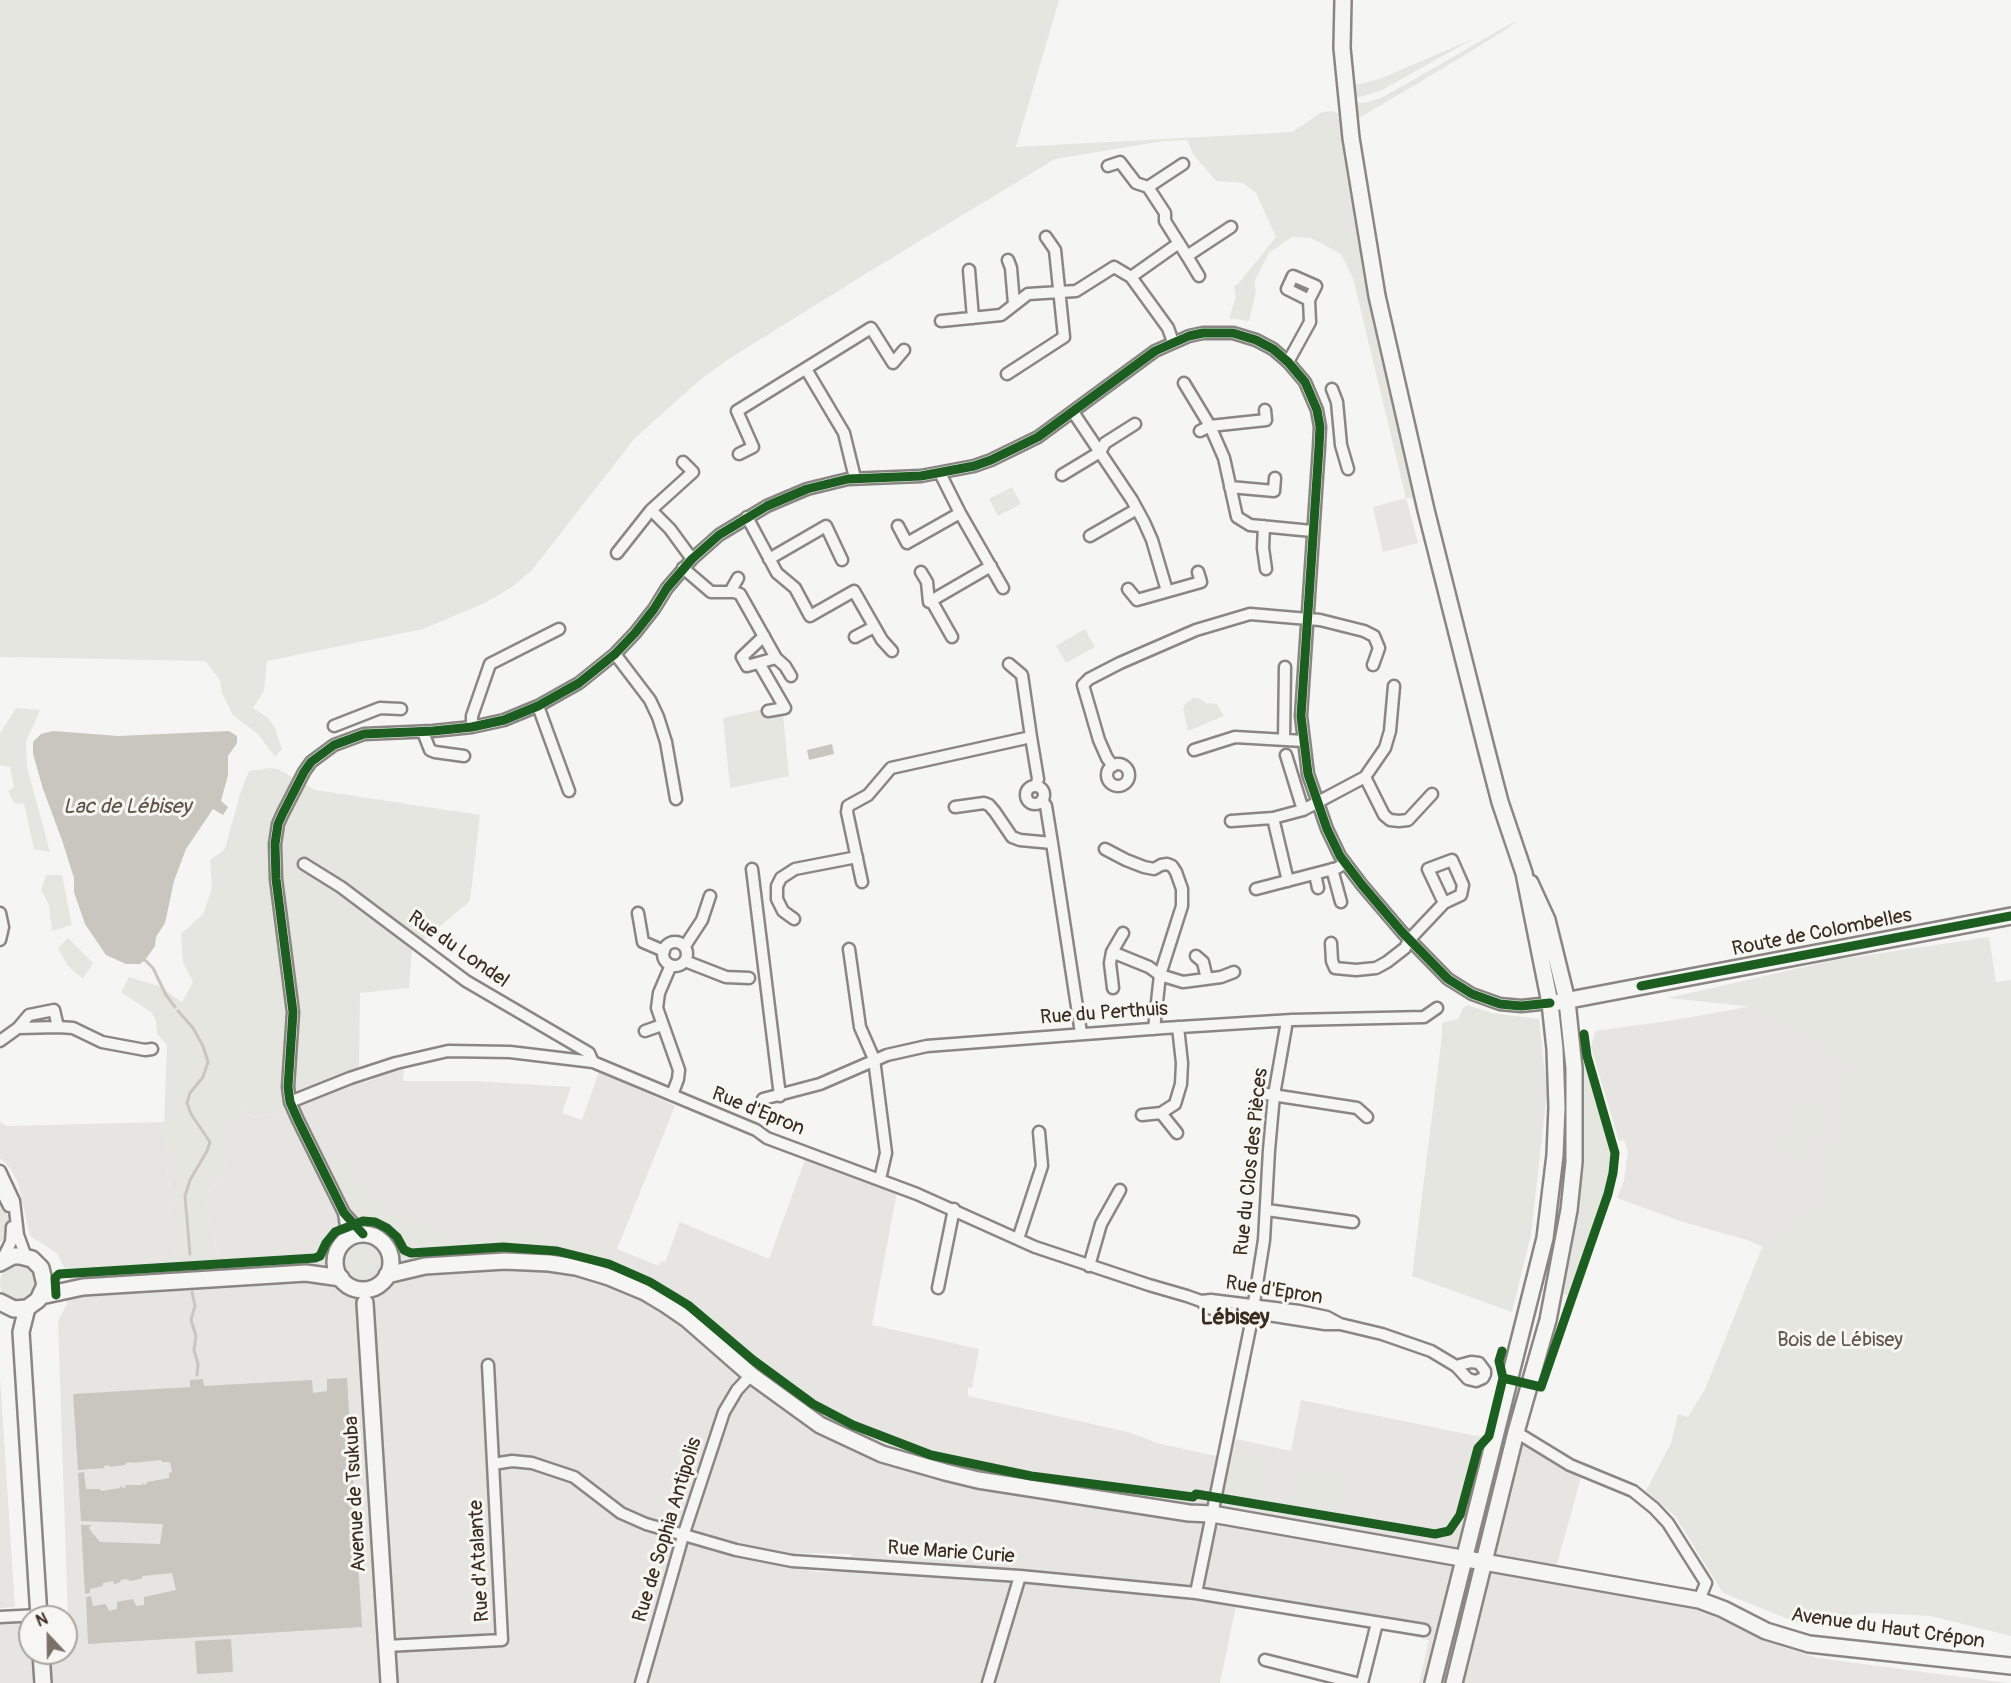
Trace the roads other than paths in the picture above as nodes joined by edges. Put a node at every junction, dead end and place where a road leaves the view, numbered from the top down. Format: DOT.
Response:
graph roads {
  1 [pos="1343,0"];
  2 [pos="1182,164"];
  3 [pos="1108,166"];
  4 [pos="1148,187"];
  5 [pos="1231,227"];
  6 [pos="1046,237"];
  7 [pos="1179,243"];
  8 [pos="1187,256"];
  9 [pos="1008,260"];
  10 [pos="969,270"];
  11 [pos="1199,276"];
  12 [pos="1131,277"];
  13 [pos="1058,292"];
  14 [pos="1309,300"];
  15 [pos="1014,304"];
  16 [pos="973,318"];
  17 [pos="941,321"];
  18 [pos="1173,342"];
  19 [pos="904,350"];
  20 [pos="1288,362"];
  21 [pos="806,369"];
  22 [pos="1007,374"];
  23 [pos="1184,383"];
  24 [pos="1332,389"];
  25 [pos="1265,410"];
  26 [pos="1073,412"];
  27 [pos="1135,424"];
  28 [pos="1205,428"];
  29 [pos="1341,445"];
  30 [pos="1319,447"];
  31 [pos="1100,452"];
  32 [pos="739,454"];
  33 [pos="683,462"];
  34 [pos="1347,469"];
  35 [pos="940,473"];
  36 [pos="1062,475"];
  37 [pos="855,478"];
  38 [pos="1275,478"];
  39 [pos="1230,488"];
  40 [pos="1137,509"];
  41 [pos="651,510"];
  42 [pos="960,513"];
  43 [pos="747,517"];
  44 [pos="898,526"];
  45 [pos="1264,526"];
  46 [pos="1312,531"];
  47 [pos="1090,536"];
  48 [pos="617,553"];
  49 [pos="692,559"];
  50 [pos="769,560"];
  51 [pos="842,560"];
  52 [pos="991,566"];
  53 [pos="683,568"];
  54 [pos="1266,569"];
  55 [pos="921,572"];
  56 [pos="1198,572"];
  57 [pos="738,578"];
  58 [pos="1003,588"];
  59 [pos="1128,589"];
  60 [pos="1167,591"];
  61 [pos="730,592"];
  62 [pos="931,600"];
  63 [pos="1308,618"];
  64 [pos="874,627"];
  65 [pos="559,629"];
  66 [pos="764,636"];
  67 [pos="952,637"];
  68 [pos="855,638"];
  69 [pos="892,651"];
  70 [pos="615,654"];
  71 [pos="776,658"];
  72 [pos="759,663"];
  73 [pos="1009,664"];
  74 [pos="1373,665"];
  75 [pos="1285,668"];
  76 [pos="791,676"];
  77 [pos="1394,686"];
  78 [pos="538,706"];
  79 [pos="401,710"];
  80 [pos="768,711"];
  81 [pos="366,714"];
  82 [pos="334,726"];
  83 [pos="472,727"];
  84 [pos="423,732"];
  85 [pos="372,733"];
  86 [pos="1032,737"];
  87 [pos="1284,740"];
  88 [pos="1303,741"];
  89 [pos="1194,750"];
  90 [pos="1286,755"];
  91 [pos="464,756"];
  92 [pos="1113,766"];
  93 [pos="1365,777"];
  94 [pos="569,791"];
  95 [pos="1432,794"];
  96 [pos="676,799"];
  97 [pos="1317,803"];
  98 [pos="955,807"];
  99 [pos="1303,810"];
  100 [pos="1273,818"];
  101 [pos="1231,820"];
  102 [pos="1052,843"];
  103 [pos="1105,849"];
  104 [pos="857,857"];
  105 [pos="1345,862"];
  106 [pos="304,864"];
  107 [pos="752,868"];
  108 [pos="1332,869"];
  109 [pos="1524,873"];
  110 [pos="1315,874"];
  111 [pos="1288,881"];
  112 [pos="862,882"];
  113 [pos="1318,888"];
  114 [pos="1256,889"];
  115 [pos="710,896"];
  116 [pos="1341,902"];
  117 [pos="1444,903"];
  118 [pos="0,913"];
  119 [pos="638,913"];
  120 [pos="2011,916"];
  121 [pos="794,919"];
  122 [pos="1123,933"];
  123 [pos="0,940"];
  124 [pos="1409,940"];
  125 [pos="1331,943"];
  126 [pos="685,946"];
  127 [pos="849,949"];
  128 [pos="664,951"];
  129 [pos="1112,951"];
  130 [pos="1196,956"];
  131 [pos="685,961"];
  132 [pos="671,965"];
  133 [pos="1234,972"];
  134 [pos="1160,975"];
  135 [pos="749,978"];
  136 [pos="1207,979"];
  137 [pos="1113,988"];
  138 [pos="1566,1000"];
  139 [pos="1550,1003"];
  140 [pos="1437,1008"];
  141 [pos="1287,1021"];
  142 [pos="662,1025"];
  143 [pos="58,1027"];
  144 [pos="1178,1027"];
  145 [pos="18,1028"];
  146 [pos="1154,1029"];
  147 [pos="645,1031"];
  148 [pos="1081,1033"];
  149 [pos="0,1041"];
  150 [pos="152,1049"];
  151 [pos="874,1059"];
  152 [pos="593,1062"];
  153 [pos="1270,1094"];
  154 [pos="672,1095"];
  155 [pos="780,1096"];
  156 [pos="763,1099"];
  157 [pos="290,1102"];
  158 [pos="1161,1113"];
  159 [pos="1142,1115"];
  160 [pos="1367,1117"];
  161 [pos="1039,1132"];
  162 [pos="1177,1133"];
  163 [pos="1,1178"];
  164 [pos="880,1179"];
  165 [pos="1120,1190"];
  166 [pos="954,1209"];
  167 [pos="1267,1210"];
  168 [pos="344,1213"];
  169 [pos="1353,1222"];
  170 [pos="363,1234"];
  171 [pos="1018,1239"];
  172 [pos="340,1248"];
  173 [pos="390,1255"];
  174 [pos="26,1257"];
  175 [pos="1,1262"];
  176 [pos="425,1266"];
  177 [pos="1089,1266"];
  178 [pos="44,1273"];
  179 [pos="306,1273"];
  180 [pos="387,1275"];
  181 [pos="340,1278"];
  182 [pos="375,1286"];
  183 [pos="83,1287"];
  184 [pos="355,1288"];
  185 [pos="938,1288"];
  186 [pos="41,1296"];
  187 [pos="365,1303"];
  188 [pos="4,1305"];
  189 [pos="27,1308"];
  190 [pos="1253,1310"];
  191 [pos="21,1332"];
  192 [pos="488,1365"];
  193 [pos="1456,1366"];
  194 [pos="751,1375"];
  195 [pos="1516,1432"];
  196 [pos="493,1464"];
  197 [pos="1212,1514"];
  198 [pos="683,1536"];
  199 [pos="1464,1558"];
  200 [pos="1483,1562"];
  201 [pos="1020,1576"];
  202 [pos="1196,1593"];
  203 [pos="1699,1600"];
  204 [pos="38,1605"];
  205 [pos="0,1617"];
  206 [pos="18,1617"];
  207 [pos="1377,1623"];
  208 [pos="1424,1630"];
  209 [pos="386,1646"];
  210 [pos="1265,1660"];
  211 [pos="42,1665"];
  212 [pos="2011,1666"];
  213 [pos="43,1683"];
  214 [pos="389,1683"];
  215 [pos="641,1683"];
  216 [pos="988,1683"];
  217 [pos="1356,1683"];
  218 [pos="1362,1683"];
  219 [pos="1433,1683"];
  220 [pos="1454,1683"];
  1 -- 109 [label="main road"];
  2 -- 4 [label="street"];
  3 -- 4 [label="street"];
  4 -- 7 [label="street"];
  5 -- 8 [label="street"];
  6 -- 13 [label="street"];
  7 -- 8 [label="street"];
  7 -- 12 [label="street"];
  8 -- 11 [label="street"];
  9 -- 15 [label="street"];
  10 -- 16 [label="street"];
  12 -- 13 [label="street"];
  12 -- 18 [label="street"];
  13 -- 15 [label="street"];
  13 -- 22 [label="street"];
  14 -- 20 [label="street"];
  15 -- 16 [label="street"];
  16 -- 17 [label="street"];
  18 -- 20 [label="street"];
  18 -- 26 [label="street"];
  19 -- 21 [label="street"];
  20 -- 30 [label="street"];
  21 -- 32 [label="street"];
  21 -- 37 [label="street"];
  23 -- 28 [label="street"];
  24 -- 29 [label="street"];
  25 -- 28 [label="street"];
  26 -- 31 [label="street"];
  26 -- 35 [label="street"];
  27 -- 31 [label="street"];
  28 -- 39 [label="street"];
  29 -- 30 [label="street"];
  29 -- 34 [label="street"];
  30 -- 46 [label="street"];
  31 -- 36 [label="street"];
  31 -- 40 [label="street"];
  33 -- 41 [label="street"];
  35 -- 37 [label="street"];
  35 -- 42 [label="street"];
  37 -- 43 [label="street"];
  38 -- 39 [label="street"];
  39 -- 45 [label="street"];
  40 -- 47 [label="street"];
  40 -- 60 [label="street"];
  41 -- 48 [label="street"];
  41 -- 49 [label="street"];
  42 -- 44 [label="street"];
  42 -- 52 [label="street"];
  43 -- 49 [label="street"];
  43 -- 50 [label="street"];
  45 -- 46 [label="street"];
  45 -- 54 [label="street"];
  46 -- 63 [label="street"];
  49 -- 53 [label="street"];
  50 -- 51 [label="street"];
  50 -- 64 [label="street"];
  52 -- 58 [label="street"];
  52 -- 62 [label="street"];
  53 -- 61 [label="street"];
  53 -- 70 [label="street"];
  55 -- 62 [label="street"];
  56 -- 60 [label="street"];
  57 -- 61 [label="street"];
  59 -- 60 [label="street"];
  61 -- 66 [label="street"];
  62 -- 67 [label="street"];
  63 -- 74 [label="street"];
  63 -- 88 [label="street"];
  63 -- 92 [label="street"];
  64 -- 68 [label="street"];
  64 -- 69 [label="street"];
  65 -- 83 [label="street"];
  66 -- 71 [label="street"];
  66 -- 72 [label="street"];
  70 -- 78 [label="street"];
  70 -- 96 [label="street"];
  71 -- 72 [label="street"];
  71 -- 76 [label="street"];
  72 -- 80 [label="street"];
  73 -- 86 [label="street"];
  75 -- 87 [label="street"];
  77 -- 93 [label="street"];
  78 -- 83 [label="street"];
  78 -- 94 [label="street"];
  79 -- 81 [label="street"];
  81 -- 82 [label="street"];
  81 -- 85 [label="street"];
  83 -- 84 [label="street"];
  84 -- 85 [label="street"];
  84 -- 91 [label="street"];
  85 -- 157 [label="street"];
  86 -- 102 [label="street"];
  86 -- 104 [label="street"];
  87 -- 88 [label="street"];
  87 -- 89 [label="street"];
  88 -- 97 [label="street"];
  90 -- 99 [label="street"];
  93 -- 95 [label="street"];
  93 -- 97 [label="street"];
  97 -- 99 [label="street"];
  97 -- 105 [label="street"];
  98 -- 102 [label="street"];
  99 -- 100 [label="street"];
  100 -- 101 [label="street"];
  100 -- 111 [label="street"];
  102 -- 148 [label="street"];
  103 -- 134 [label="street"];
  104 -- 112 [label="street"];
  104 -- 121 [label="street"];
  105 -- 108 [label="street"];
  105 -- 124 [label="street"];
  106 -- 152 [label="street, Rue du Londel"];
  107 -- 155 [label="street"];
  108 -- 110 [label="street"];
  108 -- 116 [label="street"];
  109 -- 138 [label="main road"];
  109 -- 139 [label="main road"];
  110 -- 111 [label="street"];
  110 -- 113 [label="street"];
  111 -- 114 [label="street"];
  115 -- 126 [label="street"];
  117 -- 124 [label="street"];
  118 -- 123 [label="street"];
  119 -- 128 [label="street"];
  120 -- 138 [label="main road, Route de Colombelles"];
  122 -- 129 [label="street"];
  124 -- 125 [label="street"];
  124 -- 139 [label="street"];
  126 -- 128 [label="street"];
  126 -- 131 [label="street"];
  127 -- 151 [label="street"];
  128 -- 132 [label="street"];
  129 -- 134 [label="street"];
  129 -- 137 [label="street"];
  130 -- 136 [label="street"];
  131 -- 132 [label="street"];
  131 -- 135 [label="street"];
  132 -- 142 [label="street"];
  133 -- 136 [label="street"];
  134 -- 136 [label="street"];
  134 -- 146 [label="street"];
  138 -- 139 [label="main road, Route de Colombelles"];
  138 -- 195 [label="main road"];
  139 -- 199 [label="main road"];
  140 -- 141 [label="street, Rue du Perthuis"];
  141 -- 144 [label="street, Rue du Perthuis"];
  141 -- 153 [label="street, Rue du Clos des Pièces"];
  142 -- 147 [label="street"];
  142 -- 154 [label="street"];
  143 -- 145 [label="street"];
  143 -- 145 [label="street"];
  143 -- 150 [label="street"];
  144 -- 146 [label="street, Rue du Perthuis"];
  144 -- 158 [label="street"];
  145 -- 149 [label="street"];
  146 -- 148 [label="street, Rue du Perthuis"];
  148 -- 151 [label="street, Rue du Perthuis"];
  151 -- 155 [label="street, Rue du Perthuis"];
  151 -- 164 [label="street"];
  152 -- 154 [label="street, Rue d'Epron"];
  152 -- 157 [label="street, Rue d'Epron"];
  153 -- 160 [label="street"];
  153 -- 167 [label="street, Rue du Clos des Pièces"];
  154 -- 164 [label="street, Rue d'Epron"];
  155 -- 156 [label="street, Rue du Perthuis"];
  157 -- 168 [label="street"];
  158 -- 159 [label="street"];
  158 -- 162 [label="street"];
  161 -- 171 [label="street"];
  163 -- 174 [label="street"];
  163 -- 175 [label="street"];
  164 -- 166 [label="street, Rue d'Epron"];
  165 -- 177 [label="street"];
  166 -- 171 [label="street, Rue d'Epron"];
  166 -- 185 [label="street"];
  167 -- 169 [label="street"];
  167 -- 190 [label="street, Rue du Clos des Pièces"];
  168 -- 170 [label="street"];
  168 -- 172 [label="street"];
  170 -- 172 [label="main road"];
  170 -- 173 [label="main road"];
  171 -- 177 [label="street, Rue d'Epron"];
  172 -- 179 [label="main road"];
  172 -- 181 [label="main road"];
  173 -- 176 [label="main road"];
  173 -- 180 [label="main road"];
  174 -- 175 [label="main road"];
  174 -- 178 [label="main road"];
  176 -- 180 [label="main road"];
  176 -- 194 [label="main road, Avenue du Haut Crépon"];
  177 -- 190 [label="street, Rue d'Epron"];
  178 -- 183 [label="main road"];
  178 -- 186 [label="main road"];
  179 -- 181 [label="main road"];
  179 -- 183 [label="main road"];
  180 -- 182 [label="main road"];
  181 -- 184 [label="main road"];
  182 -- 184 [label="main road"];
  182 -- 187 [label="main road"];
  183 -- 186 [label="main road"];
  184 -- 187 [label="main road"];
  186 -- 189 [label="main road"];
  187 -- 209 [label="main road, Avenue de Tsukuba"];
  188 -- 189 [label="main road"];
  188 -- 191 [label="main road"];
  189 -- 191 [label="main road"];
  190 -- 193 [label="street, Rue d'Epron"];
  190 -- 197 [label="street, Rue du Clos des Pièces"];
  191 -- 204 [label="main road"];
  192 -- 196 [label="street, Rue d'Atalante"];
  194 -- 197 [label="main road, Avenue du Haut Crépon"];
  194 -- 198 [label="street, Rue de Sophia Antipolis"];
  195 -- 200 [label="main road"];
  195 -- 203 [label="street"];
  196 -- 198 [label="street, Rue Marie Curie"];
  196 -- 209 [label="street, Rue d'Atalante"];
  197 -- 199 [label="main road, Avenue du Haut Crépon"];
  197 -- 202 [label="street, Rue du Clos des Pièces"];
  198 -- 201 [label="street, Rue Marie Curie"];
  198 -- 215 [label="street, Rue de Sophia Antipolis"];
  199 -- 200 [label="main road, Avenue du Haut Crépon"];
  199 -- 219 [label="main road"];
  200 -- 203 [label="main road, Avenue du Haut Crépon"];
  200 -- 220 [label="main road"];
  201 -- 202 [label="street, Rue Marie Curie"];
  201 -- 216 [label="street"];
  202 -- 207 [label="street, Rue Marie Curie"];
  203 -- 212 [label="main road, Avenue du Haut Crépon"];
  205 -- 206 [label="street"];
  207 -- 208 [label="street, Rue Marie Curie"];
  207 -- 218 [label="street"];
  209 -- 214 [label="main road, Avenue de Tsukuba"];
  210 -- 217 [label="street"];
  211 -- 213 [label="main road"];
}
